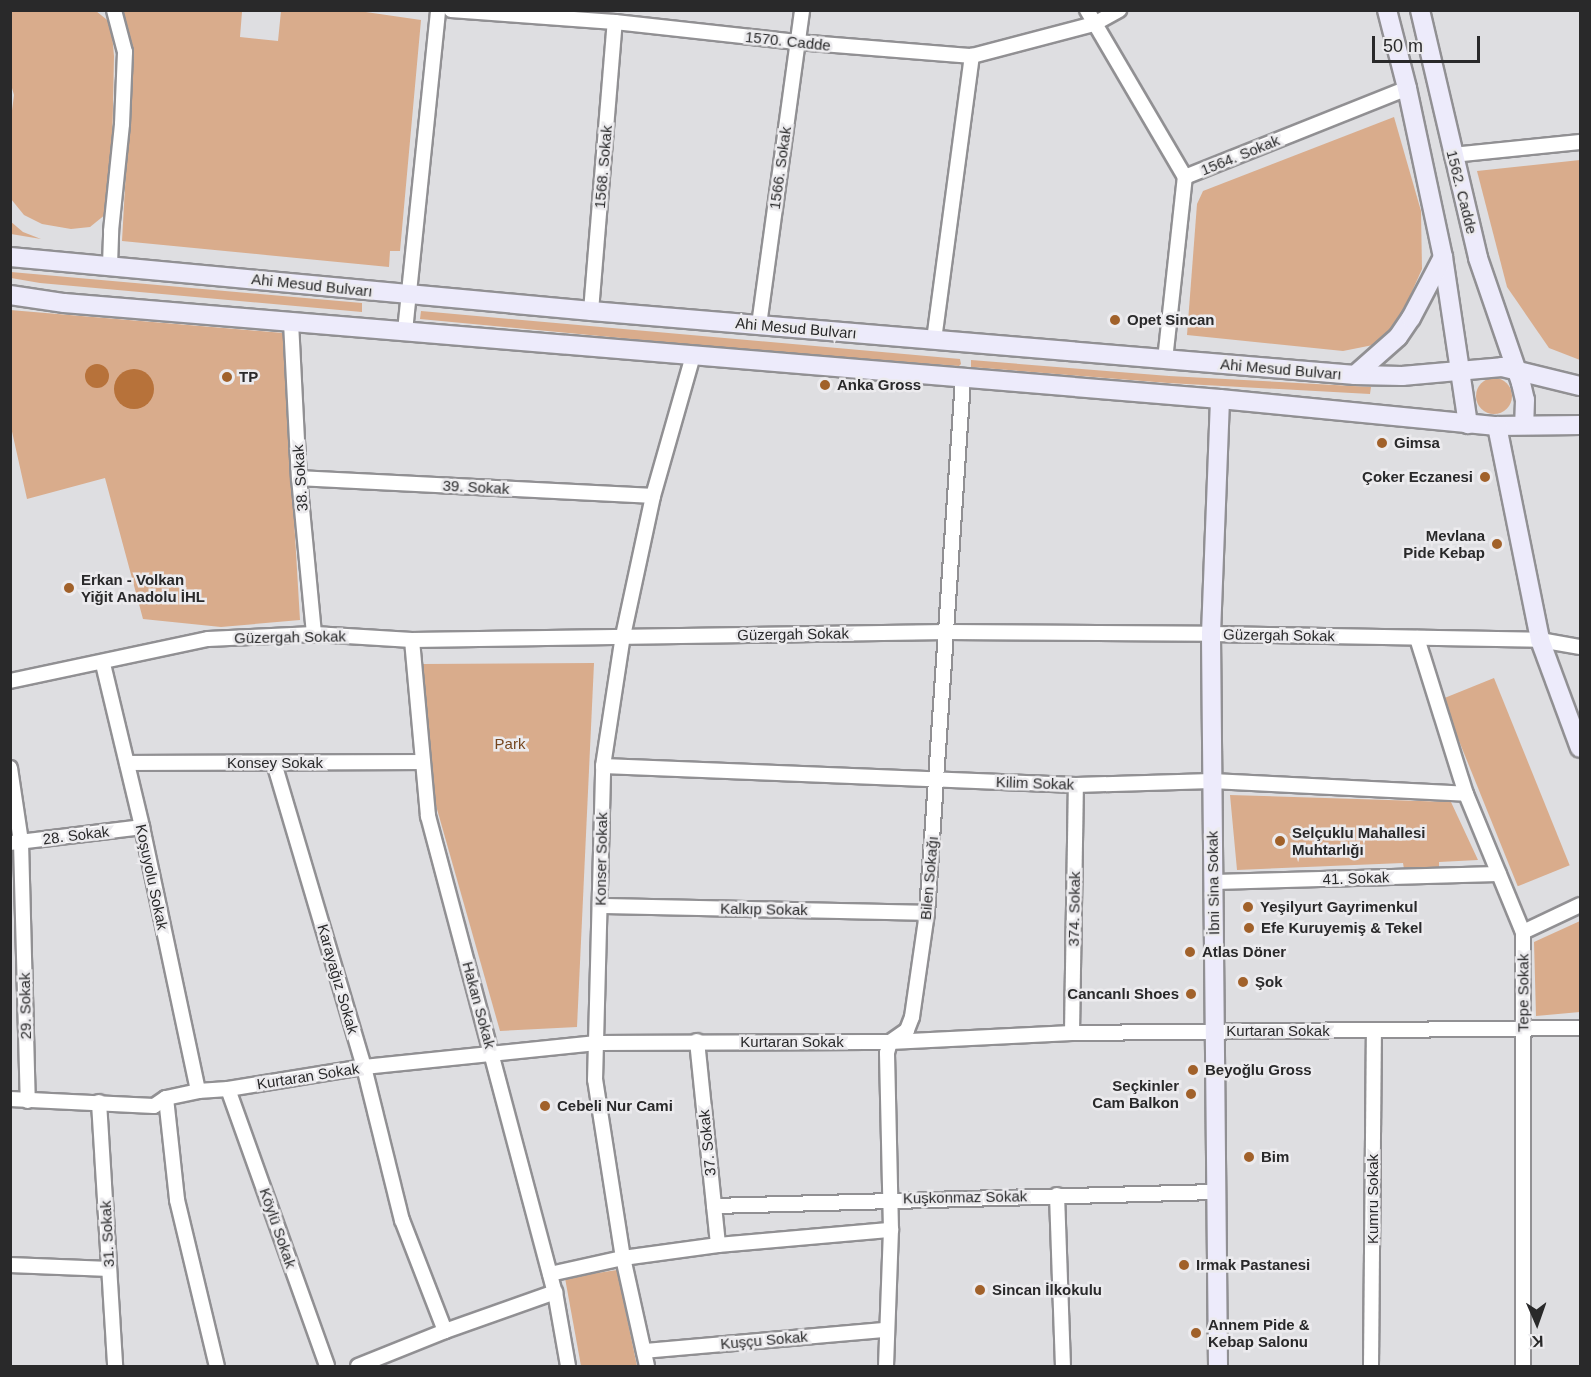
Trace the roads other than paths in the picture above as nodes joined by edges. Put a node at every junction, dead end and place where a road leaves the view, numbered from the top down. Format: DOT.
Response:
graph roads {
  1 [pos="114,10"];
  2 [pos="438,10"];
  3 [pos="451,10"];
  4 [pos="801,10"];
  5 [pos="1087,10"];
  6 [pos="1119,10"];
  7 [pos="1387,10"];
  8 [pos="1420,10"];
  9 [pos="489,12"];
  10 [pos="615,22"];
  11 [pos="1094,24"];
  12 [pos="797,42"];
  13 [pos="972,56"];
  14 [pos="1407,88"];
  15 [pos="1581,142"];
  16 [pos="1452,155"];
  17 [pos="1185,177"];
  18 [pos="10,257"];
  19 [pos="1443,257"];
  20 [pos="110,265"];
  21 [pos="10,295"];
  22 [pos="407,295"];
  23 [pos="591,311"];
  24 [pos="291,322"];
  25 [pos="759,325"];
  26 [pos="405,331"];
  27 [pos="934,340"];
  28 [pos="693,356"];
  29 [pos="1165,360"];
  30 [pos="1517,369"];
  31 [pos="1459,370"];
  32 [pos="1355,375"];
  33 [pos="963,379"];
  34 [pos="1581,386"];
  35 [pos="1220,399"];
  36 [pos="1468,424"];
  37 [pos="1581,424"];
  38 [pos="1497,426"];
  39 [pos="1524,426"];
  40 [pos="299,478"];
  41 [pos="653,496"];
  42 [pos="947,632"];
  43 [pos="314,634"];
  44 [pos="1211,634"];
  45 [pos="623,636"];
  46 [pos="1417,639"];
  47 [pos="412,640"];
  48 [pos="1540,640"];
  49 [pos="1581,647"];
  50 [pos="103,663"];
  51 [pos="10,681"];
  52 [pos="1581,748"];
  53 [pos="423,762"];
  54 [pos="127,763"];
  55 [pos="274,763"];
  56 [pos="603,766"];
  57 [pos="10,768"];
  58 [pos="936,780"];
  59 [pos="1212,781"];
  60 [pos="1076,785"];
  61 [pos="1467,795"];
  62 [pos="142,827"];
  63 [pos="16,842"];
  64 [pos="1499,874"];
  65 [pos="1213,882"];
  66 [pos="1581,905"];
  67 [pos="600,906"];
  68 [pos="927,913"];
  69 [pos="1523,932"];
  70 [pos="1581,1028"];
  71 [pos="1215,1030"];
  72 [pos="1523,1030"];
  73 [pos="1374,1031"];
  74 [pos="1072,1033"];
  75 [pos="697,1041"];
  76 [pos="890,1042"];
  77 [pos="597,1043"];
  78 [pos="493,1054"];
  79 [pos="363,1067"];
  80 [pos="228,1089"];
  81 [pos="198,1091"];
  82 [pos="166,1098"];
  83 [pos="10,1099"];
  84 [pos="28,1101"];
  85 [pos="99,1102"];
  86 [pos="1216,1192"];
  87 [pos="1057,1196"];
  88 [pos="891,1199"];
  89 [pos="714,1206"];
  90 [pos="891,1230"];
  91 [pos="718,1245"];
  92 [pos="623,1258"];
  93 [pos="10,1264"];
  94 [pos="109,1269"];
  95 [pos="550,1274"];
  96 [pos="555,1292"];
  97 [pos="885,1330"];
  98 [pos="445,1331"];
  99 [pos="644,1351"];
  100 [pos="115,1366"];
  101 [pos="217,1366"];
  102 [pos="327,1366"];
  103 [pos="358,1366"];
  104 [pos="568,1366"];
  105 [pos="647,1366"];
  106 [pos="886,1366"];
  107 [pos="1063,1366"];
  108 [pos="1218,1366"];
  109 [pos="1371,1366"];
  110 [pos="1523,1366"];
  1 -- 20 [label="street"];
  2 -- 22 [label="street"];
  3 -- 9 [label="street, 1570. Cadde"];
  4 -- 12 [label="street, 1566. Sokak"];
  5 -- 11 [label="street, 1564. Sokak"];
  6 -- 11 [label="street, 1570. Cadde"];
  7 -- 14 [label="main road, 1562. Cadde"];
  8 -- 16 [label="main road, 1562. Cadde"];
  9 -- 10 [label="street, 1570. Cadde"];
  10 -- 12 [label="street, 1570. Cadde"];
  10 -- 23 [label="street, 1568. Sokak"];
  11 -- 13 [label="street, 1570. Cadde"];
  11 -- 17 [label="street, 1564. Sokak"];
  12 -- 13 [label="street, 1570. Cadde"];
  12 -- 25 [label="street, 1566. Sokak"];
  13 -- 27 [label="street"];
  14 -- 17 [label="street, 1564. Sokak"];
  14 -- 19 [label="main road, 1562. Cadde"];
  15 -- 16 [label="street"];
  16 -- 30 [label="main road, 1562. Cadde"];
  17 -- 29 [label="street"];
  18 -- 20 [label="main road, Ahi Mesud Bulvarı"];
  19 -- 31 [label="main road, 1562. Cadde"];
  19 -- 32 [label="main road"];
  20 -- 22 [label="main road, Ahi Mesud Bulvarı"];
  21 -- 24 [label="main road"];
  22 -- 23 [label="main road, Ahi Mesud Bulvarı"];
  22 -- 26 [label="street"];
  23 -- 25 [label="main road, Ahi Mesud Bulvarı"];
  24 -- 26 [label="main road"];
  24 -- 40 [label="street, 38. Sokak"];
  25 -- 27 [label="main road, Ahi Mesud Bulvarı"];
  26 -- 28 [label="main road"];
  27 -- 29 [label="main road, Ahi Mesud Bulvarı"];
  28 -- 33 [label="main road"];
  28 -- 41 [label="street, Konser Sokak"];
  29 -- 32 [label="main road, Ahi Mesud Bulvarı"];
  30 -- 31 [label="main road, Ahi Mesud Bulvarı"];
  30 -- 34 [label="main road, Ahi Mesud Bulvarı"];
  30 -- 39 [label="main road, 1562. Cadde"];
  31 -- 32 [label="main road, Ahi Mesud Bulvarı"];
  31 -- 36 [label="main road, 1562. Cadde"];
  33 -- 35 [label="main road"];
  33 -- 42 [label="street, Bilen Sokağı"];
  35 -- 36 [label="main road"];
  35 -- 44 [label="main road, İbni Sina Sokak"];
  36 -- 38 [label="main road"];
  37 -- 39 [label="main road"];
  38 -- 39 [label="main road"];
  38 -- 48 [label="main road"];
  40 -- 41 [label="street, 39. Sokak"];
  40 -- 43 [label="street, 38. Sokak"];
  41 -- 45 [label="street, Konser Sokak"];
  42 -- 44 [label="street, Güzergah Sokak"];
  42 -- 45 [label="street, Güzergah Sokak"];
  42 -- 58 [label="street, Bilen Sokağı"];
  43 -- 47 [label="street, Güzergah Sokak"];
  43 -- 50 [label="street, Güzergah Sokak"];
  44 -- 46 [label="street, Güzergah Sokak"];
  44 -- 59 [label="main road, İbni Sina Sokak"];
  45 -- 47 [label="street, Güzergah Sokak"];
  45 -- 56 [label="street, Konser Sokak"];
  46 -- 48 [label="street, Güzergah Sokak"];
  46 -- 61 [label="street, Tepe Sokak"];
  47 -- 53 [label="street, Hakan Sokak"];
  48 -- 49 [label="street, Güzergah Sokak"];
  48 -- 52 [label="main road"];
  50 -- 51 [label="street, Güzergah Sokak"];
  50 -- 54 [label="street, Koşuyolu Sokak"];
  53 -- 55 [label="street, Konsey Sokak"];
  53 -- 78 [label="street, Hakan Sokak"];
  54 -- 55 [label="street, Konsey Sokak"];
  54 -- 62 [label="street, Koşuyolu Sokak"];
  55 -- 79 [label="street, Karayağız Sokak"];
  56 -- 58 [label="street, Kilim Sokak"];
  56 -- 67 [label="street, Konser Sokak"];
  57 -- 63 [label="street, 29. Sokak"];
  58 -- 60 [label="street, Kilim Sokak"];
  58 -- 68 [label="street, Bilen Sokağı"];
  59 -- 60 [label="street, Kilim Sokak"];
  59 -- 61 [label="street, Kilim Sokak"];
  59 -- 65 [label="main road, İbni Sina Sokak"];
  60 -- 74 [label="street, 374. Sokak"];
  61 -- 64 [label="street, Tepe Sokak"];
  62 -- 63 [label="street, 28. Sokak"];
  62 -- 81 [label="street, Koşuyolu Sokak"];
  63 -- 84 [label="street, 29. Sokak"];
  64 -- 65 [label="street, 41. Sokak"];
  64 -- 69 [label="street, Tepe Sokak"];
  65 -- 71 [label="main road, İbni Sina Sokak"];
  66 -- 69 [label="street"];
  67 -- 68 [label="street, Kalkıp Sokak"];
  67 -- 77 [label="street, Konser Sokak"];
  68 -- 76 [label="street, Bilen Sokağı"];
  69 -- 72 [label="street, Tepe Sokak"];
  70 -- 72 [label="street, Kurtaran Sokak"];
  71 -- 73 [label="street, Kurtaran Sokak"];
  71 -- 74 [label="street, Kurtaran Sokak"];
  71 -- 86 [label="main road, İbni Sina Sokak"];
  72 -- 73 [label="street, Kurtaran Sokak"];
  72 -- 110 [label="street, Tepe Sokak"];
  73 -- 109 [label="street, Kumru Sokak"];
  74 -- 76 [label="street, Kurtaran Sokak"];
  75 -- 76 [label="street, Kurtaran Sokak"];
  75 -- 77 [label="street, Kurtaran Sokak"];
  75 -- 89 [label="street, 37. Sokak"];
  76 -- 88 [label="street"];
  77 -- 78 [label="street, Kurtaran Sokak"];
  77 -- 92 [label="street, Konser Sokak"];
  78 -- 79 [label="street, Kurtaran Sokak"];
  78 -- 95 [label="street, Hakan Sokak"];
  79 -- 80 [label="street, Kurtaran Sokak"];
  79 -- 98 [label="street, Karayağız Sokak"];
  80 -- 81 [label="street, Kurtaran Sokak"];
  80 -- 102 [label="street, Köylü Sokak"];
  81 -- 82 [label="street, Kurtaran Sokak"];
  82 -- 85 [label="street, Kurtaran Sokak"];
  82 -- 101 [label="street"];
  83 -- 84 [label="street, Kurtaran Sokak"];
  84 -- 85 [label="street, Kurtaran Sokak"];
  85 -- 94 [label="street, 31. Sokak"];
  86 -- 87 [label="street, Kuşkonmaz Sokak"];
  86 -- 108 [label="main road, İbni Sina Sokak"];
  87 -- 88 [label="street, Kuşkonmaz Sokak"];
  87 -- 107 [label="street"];
  88 -- 89 [label="street, Kuşkonmaz Sokak"];
  88 -- 90 [label="street"];
  89 -- 91 [label="street, 37. Sokak"];
  90 -- 91 [label="street"];
  90 -- 97 [label="street"];
  91 -- 92 [label="street"];
  92 -- 95 [label="street"];
  92 -- 99 [label="street, Konser Sokak"];
  93 -- 94 [label="street"];
  94 -- 100 [label="street, 31. Sokak"];
  95 -- 96 [label="street, Hakan Sokak"];
  96 -- 98 [label="street"];
  96 -- 104 [label="street, Hakan Sokak"];
  97 -- 99 [label="street, Kuşçu Sokak"];
  97 -- 106 [label="street"];
  98 -- 103 [label="street"];
  99 -- 105 [label="street, Konser Sokak"];
}
